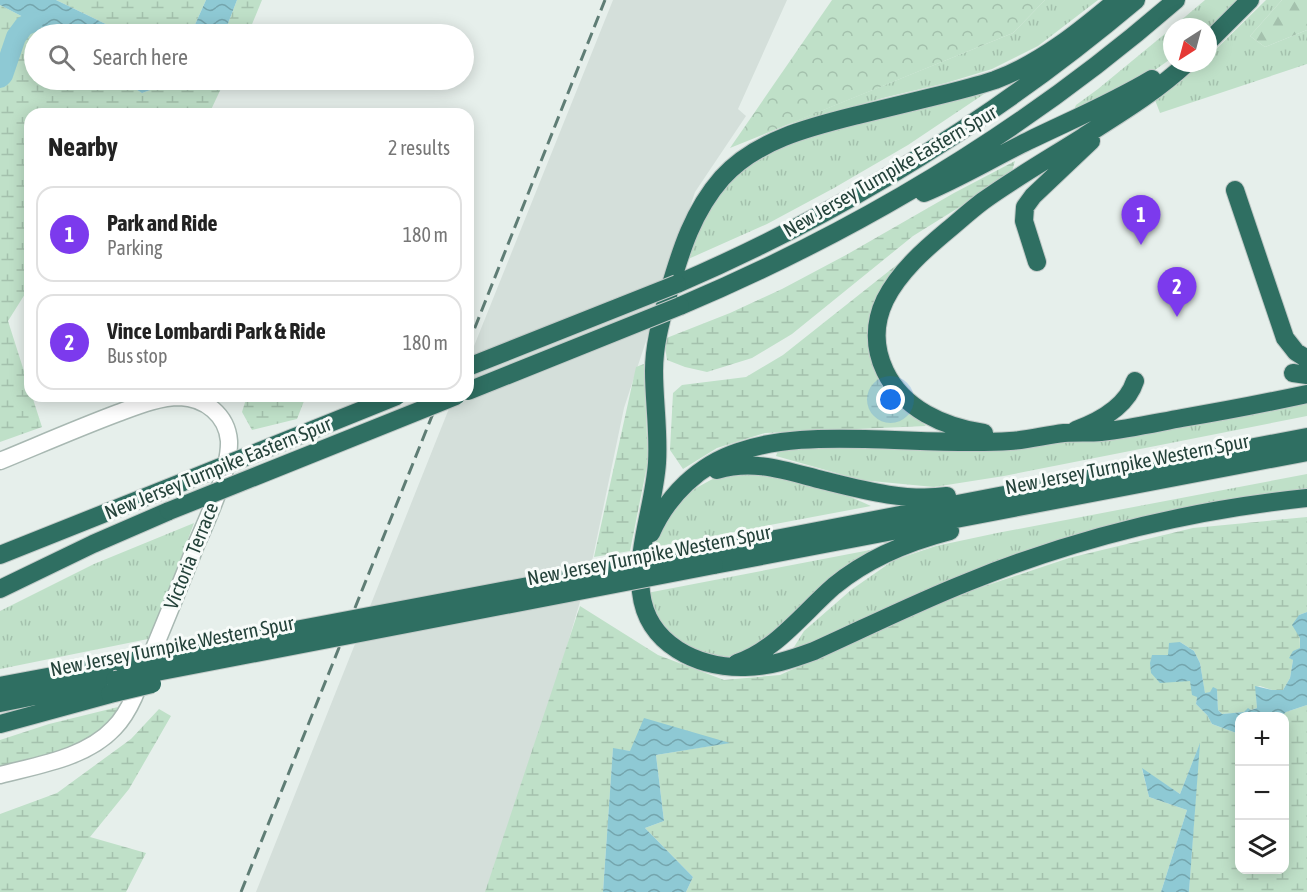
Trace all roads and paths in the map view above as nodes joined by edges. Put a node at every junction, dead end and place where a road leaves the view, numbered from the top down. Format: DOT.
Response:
graph roads {
  1 [pos="1117,0"];
  2 [pos="1136,0"];
  3 [pos="1176,0"];
  4 [pos="1250,0"];
  5 [pos="1217,32"];
  6 [pos="1163,71"];
  7 [pos="1175,72"];
  8 [pos="1133,105"];
  9 [pos="1235,190"];
  10 [pos="848,225"];
  11 [pos="1037,262"];
  12 [pos="1307,359"];
  13 [pos="474,366"];
  14 [pos="1135,381"];
  15 [pos="474,389"];
  16 [pos="1307,394"];
  17 [pos="156,402"];
  18 [pos="200,402"];
  19 [pos="382,402"];
  20 [pos="441,402"];
  21 [pos="1066,433"];
  22 [pos="1307,435"];
  23 [pos="1043,436"];
  24 [pos="1307,452"];
  25 [pos="0,461"];
  26 [pos="1307,462"];
  27 [pos="1234,466"];
  28 [pos="1094,478"];
  29 [pos="687,483"];
  30 [pos="1307,498"];
  31 [pos="1039,503"];
  32 [pos="5,554"];
  33 [pos="642,556"];
  34 [pos="716,558"];
  35 [pos="0,589"];
  36 [pos="726,665"];
  37 [pos="116,679"];
  38 [pos="0,686"];
  39 [pos="0,703"];
  40 [pos="0,724"];
  41 [pos="0,775"];
  1 -- 33 [label="highway"];
  2 -- 13 [label="highway, New Jersey Turnpike Eastern Spur, bridge"];
  3 -- 10 [label="highway, New Jersey Turnpike Eastern Spur"];
  4 -- 5 [label="highway"];
  6 -- 10 [label="highway"];
  7 -- 8 [label="highway"];
  8 -- 11 [label="highway"];
  8 -- 23 [label="highway"];
  9 -- 12 [label="highway"];
  10 -- 15 [label="highway, New Jersey Turnpike Eastern Spur, bridge"];
  14 -- 21 [label="highway"];
  16 -- 21 [label="highway"];
  17 -- 25 [label="street, Victoria Terrace"];
  18 -- 41 [label="street, Victoria Terrace"];
  19 -- 32 [label="highway, New Jersey Turnpike Eastern Spur, bridge"];
  20 -- 35 [label="highway, New Jersey Turnpike Eastern Spur, bridge"];
  21 -- 23 [label="highway"];
  22 -- 28 [label="highway, New Jersey Turnpike Western Spur"];
  23 -- 29 [label="highway"];
  24 -- 27 [label="highway, New Jersey Turnpike Western Spur"];
  26 -- 27 [label="highway"];
  27 -- 31 [label="highway, New Jersey Turnpike Western Spur"];
  28 -- 29 [label="highway"];
  28 -- 34 [label="highway, New Jersey Turnpike Western Spur"];
  29 -- 33 [label="highway"];
  30 -- 36 [label="highway"];
  31 -- 34 [label="highway, New Jersey Turnpike Western Spur"];
  31 -- 36 [label="highway"];
  33 -- 36 [label="highway"];
  34 -- 37 [label="highway, New Jersey Turnpike Western Spur, bridge"];
  34 -- 37 [label="highway, New Jersey Turnpike Western Spur, bridge"];
  37 -- 38 [label="highway, New Jersey Turnpike Western Spur"];
  37 -- 39 [label="highway, New Jersey Turnpike Western Spur"];
  37 -- 40 [label="highway"];
}
